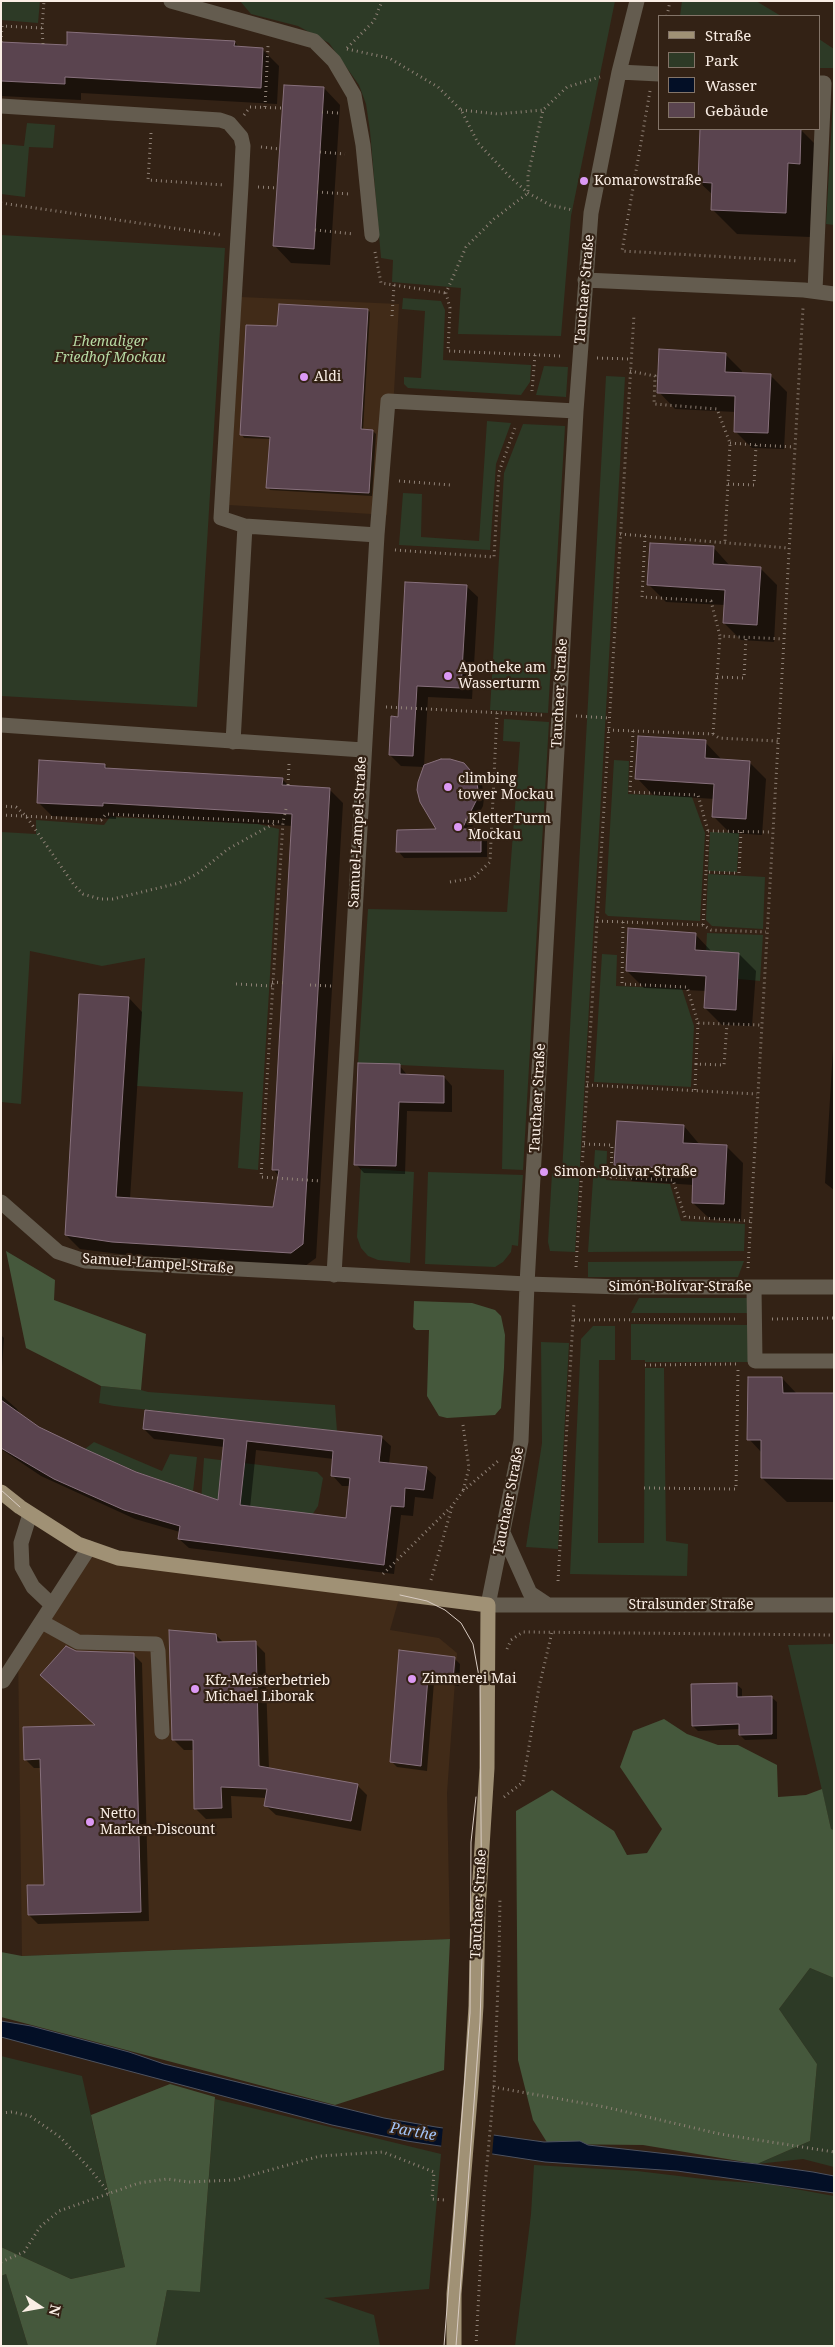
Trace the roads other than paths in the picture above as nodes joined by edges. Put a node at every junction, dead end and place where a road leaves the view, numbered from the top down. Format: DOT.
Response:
graph roads {
  1 [pos="171,1"];
  2 [pos="637,1"];
  3 [pos="656,74"];
  4 [pos="618,75"];
  5 [pos="820,83"];
  6 [pos="1,106"];
  7 [pos="372,235"];
  8 [pos="585,280"];
  9 [pos="810,291"];
  10 [pos="834,294"];
  11 [pos="576,411"];
  12 [pos="245,526"];
  13 [pos="377,535"];
  14 [pos="1,725"];
  15 [pos="233,742"];
  16 [pos="363,750"];
  17 [pos="1,1202"];
  18 [pos="334,1275"];
  19 [pos="527,1284"];
  20 [pos="751,1287"];
  21 [pos="834,1287"];
  22 [pos="834,1361"];
  23 [pos="1,1492"];
  24 [pos="25,1510"];
  25 [pos="504,1535"];
  26 [pos="89,1548"];
  27 [pos="488,1605"];
  28 [pos="548,1605"];
  29 [pos="834,1605"];
  30 [pos="52,1606"];
  31 [pos="42,1622"];
  32 [pos="3,1681"];
  33 [pos="162,1732"];
  34 [pos="454,2346"];
  1 -- 7 [label="street"];
  2 -- 4 [label="street, Tauchaer Straße"];
  3 -- 4 [label="street"];
  4 -- 8 [label="street, Tauchaer Straße"];
  5 -- 9 [label="street"];
  6 -- 12 [label="street"];
  8 -- 9 [label="street"];
  8 -- 11 [label="street, Tauchaer Straße"];
  9 -- 10 [label="street"];
  11 -- 13 [label="street"];
  11 -- 19 [label="street, Tauchaer Straße"];
  12 -- 13 [label="street"];
  12 -- 15 [label="street"];
  13 -- 16 [label="street"];
  14 -- 15 [label="street, Samuel-Lampel-Straße"];
  15 -- 16 [label="street, Samuel-Lampel-Straße"];
  16 -- 18 [label="street, Samuel-Lampel-Straße"];
  17 -- 18 [label="street, Samuel-Lampel-Straße"];
  18 -- 19 [label="street, Samuel-Lampel-Straße"];
  19 -- 20 [label="street, Simón-Bolívar-Straße"];
  19 -- 25 [label="street, Tauchaer Straße"];
  20 -- 21 [label="street, Simón-Bolívar-Straße"];
  20 -- 22 [label="street"];
  23 -- 24 [label="main road"];
  24 -- 26 [label="main road"];
  24 -- 30 [label="street"];
  25 -- 27 [label="street, Tauchaer Straße"];
  25 -- 28 [label="street"];
  26 -- 27 [label="main road"];
  26 -- 30 [label="street"];
  27 -- 28 [label="street, Stralsunder Straße"];
  27 -- 34 [label="main road, Tauchaer Straße"];
  28 -- 29 [label="street, Stralsunder Straße"];
  30 -- 31 [label="street"];
  31 -- 32 [label="street"];
  31 -- 33 [label="street"];
}
